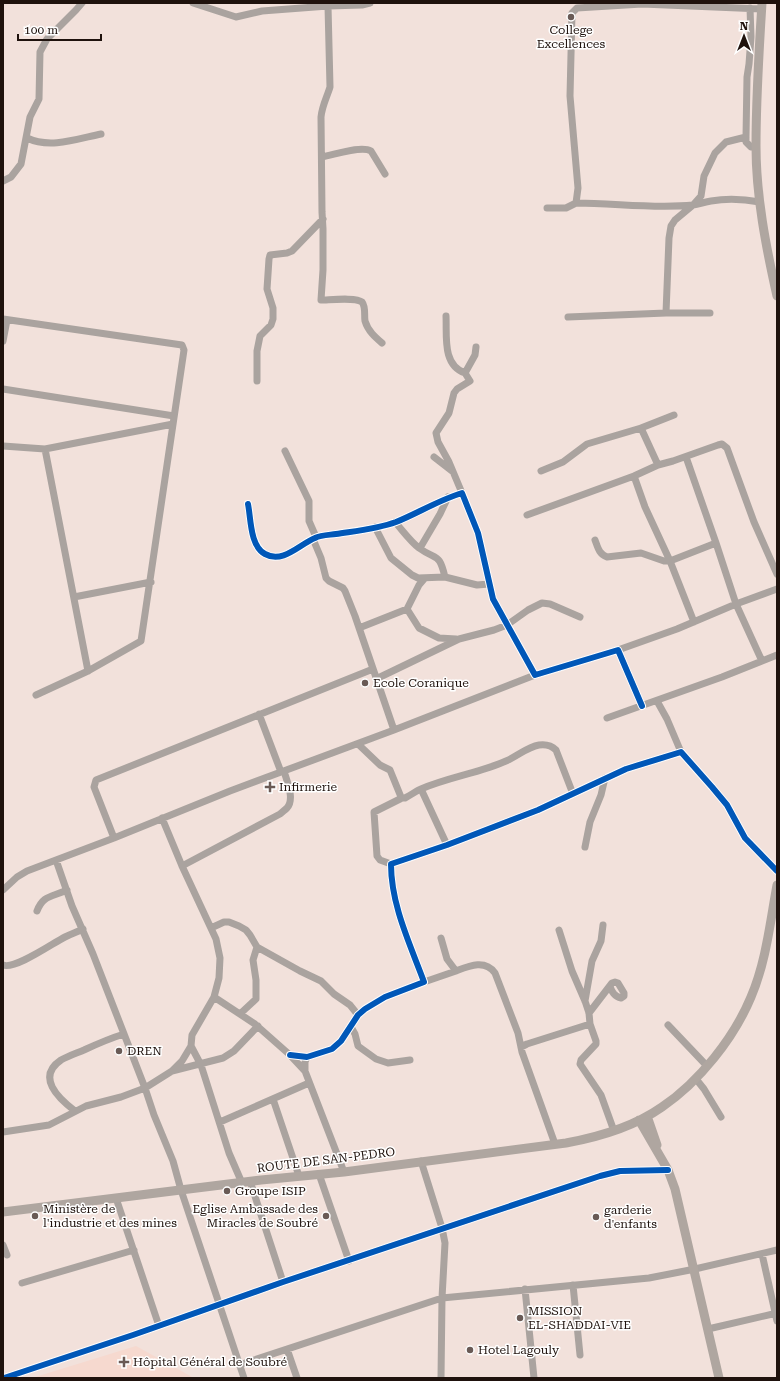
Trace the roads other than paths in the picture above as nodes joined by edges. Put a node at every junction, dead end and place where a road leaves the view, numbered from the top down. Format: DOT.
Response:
graph roads {
  1 [pos="82,3"];
  2 [pos="193,3"];
  3 [pos="370,3"];
  4 [pos="620,4"];
  5 [pos="328,6"];
  6 [pos="762,6"];
  7 [pos="750,8"];
  8 [pos="101,134"];
  9 [pos="746,137"];
  10 [pos="27,138"];
  11 [pos="756,146"];
  12 [pos="322,157"];
  13 [pos="385,174"];
  14 [pos="3,181"];
  15 [pos="760,202"];
  16 [pos="576,203"];
  17 [pos="693,205"];
  18 [pos="547,208"];
  19 [pos="323,219"];
  20 [pos="774,272"];
  21 [pos="777,296"];
  22 [pos="666,313"];
  23 [pos="710,313"];
  24 [pos="446,316"];
  25 [pos="568,317"];
  26 [pos="5,320"];
  27 [pos="3,341"];
  28 [pos="382,343"];
  29 [pos="476,347"];
  30 [pos="465,374"];
  31 [pos="257,381"];
  32 [pos="3,389"];
  33 [pos="674,415"];
  34 [pos="174,416"];
  35 [pos="173,424"];
  36 [pos="641,428"];
  37 [pos="3,446"];
  38 [pos="45,449"];
  39 [pos="285,451"];
  40 [pos="434,457"];
  41 [pos="686,457"];
  42 [pos="658,465"];
  43 [pos="541,471"];
  44 [pos="452,472"];
  45 [pos="634,476"];
  46 [pos="462,493"];
  47 [pos="448,497"];
  48 [pos="248,504"];
  49 [pos="527,515"];
  50 [pos="395,522"];
  51 [pos="375,527"];
  52 [pos="314,538"];
  53 [pos="595,540"];
  54 [pos="716,542"];
  55 [pos="420,548"];
  56 [pos="670,561"];
  57 [pos="777,574"];
  58 [pos="445,577"];
  59 [pos="425,578"];
  60 [pos="150,582"];
  61 [pos="489,584"];
  62 [pos="777,590"];
  63 [pos="74,597"];
  64 [pos="736,604"];
  65 [pos="407,609"];
  66 [pos="580,617"];
  67 [pos="694,622"];
  68 [pos="507,625"];
  69 [pos="359,628"];
  70 [pos="458,639"];
  71 [pos="618,650"];
  72 [pos="777,655"];
  73 [pos="762,661"];
  74 [pos="373,669"];
  75 [pos="88,671"];
  76 [pos="535,675"];
  77 [pos="376,679"];
  78 [pos="36,695"];
  79 [pos="657,700"];
  80 [pos="642,706"];
  81 [pos="259,714"];
  82 [pos="607,718"];
  83 [pos="394,730"];
  84 [pos="358,744"];
  85 [pos="681,752"];
  86 [pos="283,772"];
  87 [pos="604,778"];
  88 [pos="421,789"];
  89 [pos="573,794"];
  90 [pos="402,798"];
  91 [pos="162,818"];
  92 [pos="114,838"];
  93 [pos="447,845"];
  94 [pos="585,847"];
  95 [pos="56,860"];
  96 [pos="391,864"];
  97 [pos="182,866"];
  98 [pos="777,871"];
  99 [pos="777,885"];
  100 [pos="3,890"];
  101 [pos="66,890"];
  102 [pos="37,912"];
  103 [pos="603,925"];
  104 [pos="211,928"];
  105 [pos="83,929"];
  106 [pos="559,930"];
  107 [pos="441,938"];
  108 [pos="257,947"];
  109 [pos="3,964"];
  110 [pos="456,971"];
  111 [pos="424,982"];
  112 [pos="610,986"];
  113 [pos="214,997"];
  114 [pos="585,1001"];
  115 [pos="241,1013"];
  116 [pos="589,1013"];
  117 [pos="358,1015"];
  118 [pos="590,1024"];
  119 [pos="668,1025"];
  120 [pos="258,1026"];
  121 [pos="351,1027"];
  122 [pos="124,1034"];
  123 [pos="192,1046"];
  124 [pos="521,1047"];
  125 [pos="290,1055"];
  126 [pos="307,1057"];
  127 [pos="410,1060"];
  128 [pos="201,1064"];
  129 [pos="707,1066"];
  130 [pos="172,1071"];
  131 [pos="305,1071"];
  132 [pos="696,1079"];
  133 [pos="309,1083"];
  134 [pos="145,1088"];
  135 [pos="273,1099"];
  136 [pos="75,1111"];
  137 [pos="721,1117"];
  138 [pos="643,1118"];
  139 [pos="220,1122"];
  140 [pos="614,1130"];
  141 [pos="3,1132"];
  142 [pos="555,1144"];
  143 [pos="421,1161"];
  144 [pos="668,1170"];
  145 [pos="344,1172"];
  146 [pos="319,1174"];
  147 [pos="300,1176"];
  148 [pos="246,1182"];
  149 [pos="181,1190"];
  150 [pos="116,1198"];
  151 [pos="3,1212"];
  152 [pos="442,1228"];
  153 [pos="3,1245"];
  154 [pos="134,1250"];
  155 [pos="777,1250"];
  156 [pos="762,1254"];
  157 [pos="7,1255"];
  158 [pos="349,1260"];
  159 [pos="695,1270"];
  160 [pos="283,1282"];
  161 [pos="22,1283"];
  162 [pos="573,1285"];
  163 [pos="525,1289"];
  164 [pos="442,1298"];
  165 [pos="220,1305"];
  166 [pos="776,1316"];
  167 [pos="159,1326"];
  168 [pos="708,1329"];
  169 [pos="287,1349"];
  170 [pos="580,1355"];
  171 [pos="239,1365"];
  172 [pos="4,1378"];
  173 [pos="244,1378"];
  174 [pos="297,1378"];
  175 [pos="441,1378"];
  176 [pos="534,1378"];
  177 [pos="719,1378"];
  1 -- 10 [label="street"];
  2 -- 5 [label="street"];
  3 -- 5 [label="street"];
  4 -- 7 [label="street"];
  4 -- 16 [label="street"];
  5 -- 12 [label="street"];
  6 -- 7 [label="street"];
  6 -- 11 [label="main road"];
  7 -- 9 [label="street"];
  8 -- 10 [label="street"];
  9 -- 11 [label="street"];
  9 -- 17 [label="street"];
  10 -- 14 [label="street"];
  11 -- 15 [label="main road"];
  12 -- 13 [label="street"];
  12 -- 19 [label="street"];
  15 -- 17 [label="street"];
  15 -- 20 [label="main road"];
  16 -- 17 [label="street"];
  16 -- 18 [label="street"];
  17 -- 22 [label="street"];
  19 -- 28 [label="street"];
  19 -- 31 [label="street"];
  20 -- 21 [label="main road"];
  22 -- 23 [label="street"];
  22 -- 25 [label="street"];
  24 -- 30 [label="street"];
  26 -- 27 [label="street"];
  26 -- 34 [label="street"];
  29 -- 30 [label="street"];
  30 -- 44 [label="street"];
  32 -- 34 [label="street"];
  33 -- 36 [label="street"];
  34 -- 35 [label="street"];
  35 -- 38 [label="street"];
  35 -- 60 [label="street"];
  36 -- 42 [label="street"];
  36 -- 43 [label="street"];
  37 -- 38 [label="street"];
  38 -- 63 [label="street"];
  39 -- 52 [label="street"];
  40 -- 44 [label="street"];
  41 -- 42 [label="street"];
  41 -- 54 [label="street"];
  41 -- 57 [label="street"];
  42 -- 45 [label="street"];
  44 -- 46 [label="street"];
  45 -- 49 [label="street"];
  45 -- 56 [label="street"];
  46 -- 47 [label="street"];
  46 -- 61 [label="street"];
  47 -- 50 [label="street"];
  47 -- 55 [label="street"];
  48 -- 52 [label="street"];
  50 -- 51 [label="street"];
  50 -- 55 [label="street"];
  51 -- 52 [label="street"];
  51 -- 59 [label="street"];
  52 -- 69 [label="street"];
  53 -- 56 [label="street"];
  54 -- 56 [label="street"];
  54 -- 64 [label="street"];
  55 -- 58 [label="street"];
  56 -- 67 [label="street"];
  58 -- 59 [label="street"];
  58 -- 61 [label="street"];
  59 -- 65 [label="street"];
  60 -- 63 [label="street"];
  60 -- 75 [label="street"];
  61 -- 68 [label="street"];
  62 -- 64 [label="street"];
  63 -- 75 [label="street"];
  64 -- 67 [label="street"];
  64 -- 73 [label="street"];
  65 -- 69 [label="street"];
  65 -- 70 [label="street"];
  66 -- 68 [label="street"];
  67 -- 71 [label="street"];
  68 -- 70 [label="street"];
  68 -- 76 [label="street"];
  69 -- 74 [label="street"];
  70 -- 77 [label="street"];
  71 -- 76 [label="street"];
  71 -- 80 [label="street"];
  72 -- 73 [label="street"];
  73 -- 79 [label="street"];
  74 -- 77 [label="street"];
  74 -- 81 [label="street"];
  75 -- 78 [label="street"];
  76 -- 83 [label="street"];
  77 -- 83 [label="street"];
  79 -- 80 [label="street"];
  79 -- 85 [label="street"];
  80 -- 82 [label="street"];
  81 -- 86 [label="street"];
  81 -- 92 [label="street"];
  83 -- 84 [label="street"];
  84 -- 86 [label="street"];
  84 -- 90 [label="street"];
  85 -- 87 [label="street"];
  85 -- 98 [label="street"];
  86 -- 91 [label="street"];
  86 -- 97 [label="street"];
  87 -- 89 [label="street"];
  87 -- 94 [label="street"];
  88 -- 89 [label="street"];
  88 -- 90 [label="street"];
  88 -- 93 [label="street"];
  89 -- 93 [label="street"];
  90 -- 96 [label="street"];
  91 -- 92 [label="street"];
  91 -- 97 [label="street"];
  92 -- 95 [label="street"];
  93 -- 96 [label="street"];
  95 -- 100 [label="street"];
  95 -- 101 [label="street"];
  96 -- 111 [label="street"];
  97 -- 104 [label="street"];
  99 -- 129 [label="main road, ROUTE DE SAN-PEDRO"];
  101 -- 102 [label="street"];
  101 -- 105 [label="street"];
  103 -- 114 [label="street"];
  104 -- 108 [label="street"];
  104 -- 113 [label="street"];
  105 -- 109 [label="street"];
  105 -- 122 [label="street"];
  106 -- 114 [label="street"];
  107 -- 110 [label="street"];
  108 -- 115 [label="street"];
  108 -- 117 [label="street"];
  110 -- 111 [label="street"];
  110 -- 124 [label="street"];
  111 -- 117 [label="street"];
  112 -- 116 [label="street"];
  113 -- 115 [label="street"];
  113 -- 123 [label="street"];
  114 -- 116 [label="street"];
  115 -- 120 [label="street"];
  116 -- 118 [label="street"];
  117 -- 121 [label="street"];
  118 -- 124 [label="street"];
  118 -- 140 [label="street"];
  119 -- 129 [label="street"];
  120 -- 125 [label="street"];
  120 -- 128 [label="street"];
  121 -- 126 [label="street"];
  121 -- 127 [label="street"];
  122 -- 134 [label="street"];
  122 -- 136 [label="street"];
  123 -- 128 [label="street"];
  123 -- 130 [label="street"];
  124 -- 142 [label="street"];
  125 -- 126 [label="street"];
  125 -- 131 [label="street"];
  126 -- 131 [label="street"];
  128 -- 130 [label="street"];
  128 -- 139 [label="street"];
  129 -- 132 [label="main road, ROUTE DE SAN-PEDRO"];
  130 -- 134 [label="street"];
  131 -- 133 [label="street"];
  132 -- 137 [label="street"];
  132 -- 138 [label="main road, ROUTE DE SAN-PEDRO"];
  133 -- 135 [label="street"];
  133 -- 145 [label="street"];
  134 -- 136 [label="street"];
  134 -- 149 [label="street"];
  135 -- 139 [label="street"];
  135 -- 147 [label="street"];
  136 -- 141 [label="street"];
  138 -- 140 [label="main road, ROUTE DE SAN-PEDRO"];
  138 -- 144 [label="main road"];
  139 -- 148 [label="street"];
  140 -- 142 [label="main road, ROUTE DE SAN-PEDRO"];
  142 -- 143 [label="main road, ROUTE DE SAN-PEDRO"];
  143 -- 145 [label="main road, ROUTE DE SAN-PEDRO"];
  143 -- 152 [label="street"];
  144 -- 152 [label="street"];
  144 -- 159 [label="main road"];
  145 -- 146 [label="main road, ROUTE DE SAN-PEDRO"];
  146 -- 147 [label="main road, ROUTE DE SAN-PEDRO"];
  146 -- 158 [label="street"];
  147 -- 148 [label="main road, ROUTE DE SAN-PEDRO"];
  148 -- 149 [label="main road, ROUTE DE SAN-PEDRO"];
  148 -- 160 [label="street"];
  149 -- 150 [label="main road, ROUTE DE SAN-PEDRO"];
  149 -- 165 [label="street"];
  150 -- 151 [label="main road, ROUTE DE SAN-PEDRO"];
  150 -- 154 [label="street"];
  152 -- 158 [label="street"];
  152 -- 164 [label="street"];
  153 -- 157 [label="street"];
  154 -- 161 [label="street"];
  154 -- 167 [label="street"];
  155 -- 156 [label="street"];
  156 -- 159 [label="street"];
  156 -- 166 [label="street"];
  158 -- 160 [label="street"];
  159 -- 162 [label="street"];
  159 -- 168 [label="main road"];
  160 -- 165 [label="street"];
  162 -- 163 [label="street"];
  162 -- 170 [label="street"];
  163 -- 164 [label="street"];
  163 -- 176 [label="street"];
  164 -- 169 [label="street"];
  164 -- 175 [label="street"];
  165 -- 167 [label="street"];
  165 -- 171 [label="street"];
  166 -- 168 [label="street"];
  167 -- 172 [label="street"];
  168 -- 177 [label="main road"];
  169 -- 171 [label="street"];
  169 -- 174 [label="street"];
  171 -- 173 [label="street"];
}
